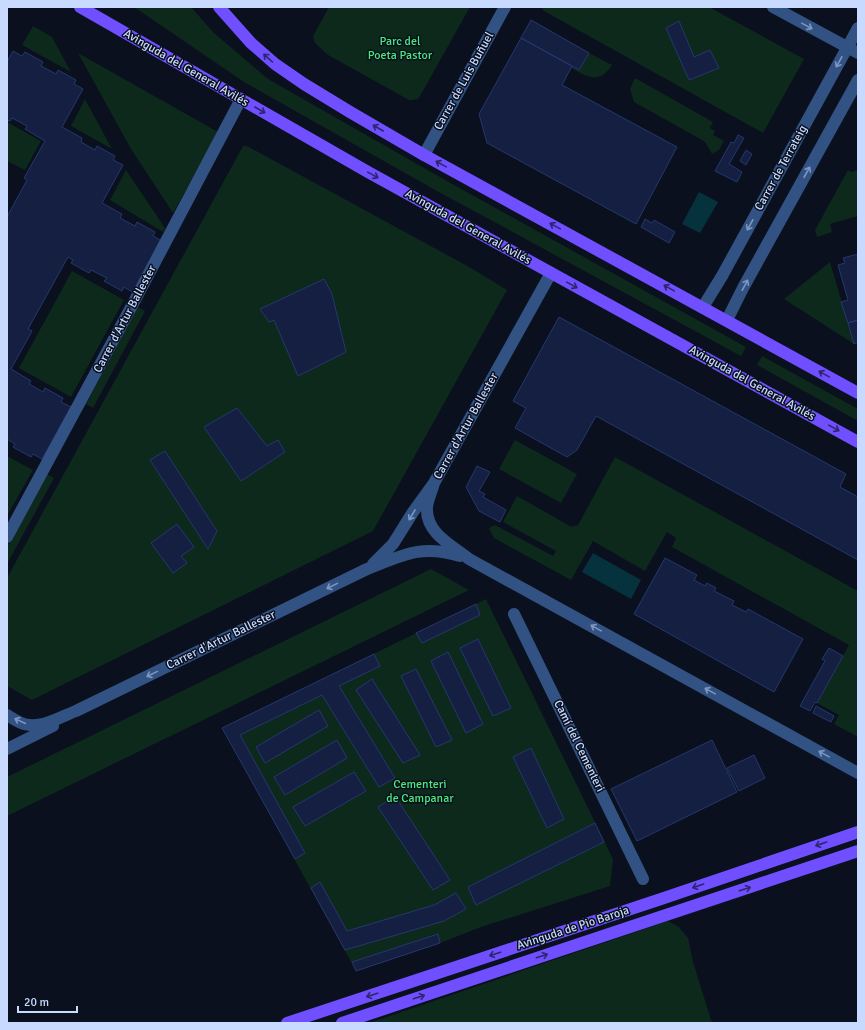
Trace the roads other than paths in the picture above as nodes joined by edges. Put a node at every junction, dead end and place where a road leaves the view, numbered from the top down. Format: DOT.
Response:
graph roads {
  1 [pos="80,7"];
  2 [pos="219,7"];
  3 [pos="505,7"];
  4 [pos="773,7"];
  5 [pos="858,28"];
  6 [pos="853,50"];
  7 [pos="858,80"];
  8 [pos="241,99"];
  9 [pos="424,154"];
  10 [pos="551,273"];
  11 [pos="704,307"];
  12 [pos="727,320"];
  13 [pos="858,393"];
  14 [pos="858,442"];
  15 [pos="434,483"];
  16 [pos="7,537"];
  17 [pos="469,559"];
  18 [pos="367,569"];
  19 [pos="514,614"];
  20 [pos="76,711"];
  21 [pos="7,715"];
  22 [pos="7,749"];
  23 [pos="858,773"];
  24 [pos="858,832"];
  25 [pos="858,851"];
  26 [pos="643,879"];
  27 [pos="287,1023"];
  28 [pos="342,1023"];
  1 -- 8 [label="main road, Avinguda del General Avilés"];
  9 -- 2 [label="main road, one-way"];
  3 -- 9 [label="street, Carrer de Luis Buñuel"];
  4 -- 6 [label="street, one-way"];
  5 -- 6 [label="street, Carrer de Terrateig"];
  6 -- 11 [label="street, Carrer de Terrateig, one-way"];
  12 -- 7 [label="street, Carrer de Terrateig, one-way"];
  8 -- 10 [label="main road, Avinguda del General Avilés, one-way"];
  8 -- 16 [label="street, Carrer d'Artur Ballester"];
  11 -- 9 [label="main road, one-way"];
  10 -- 14 [label="main road, Avinguda del General Avilés, one-way"];
  10 -- 15 [label="street, Carrer d'Artur Ballester"];
  11 -- 12 [label="main road"];
  13 -- 12 [label="main road, one-way"];
  15 -- 17 [label="street"];
  15 -- 18 [label="street, Carrer d'Artur Ballester, one-way"];
  17 -- 18 [label="street, Carrer d'Artur Ballester"];
  23 -- 17 [label="street, one-way"];
  18 -- 20 [label="street, Carrer d'Artur Ballester, one-way"];
  19 -- 26 [label="street, Camí del Cementeri"];
  20 -- 21 [label="street, Carrer d'Artur Ballester, one-way"];
  20 -- 22 [label="street, Carrer d'Artur Ballester"];
  24 -- 27 [label="main road, Avinguda de Pio Baroja, one-way"];
  28 -- 25 [label="main road, Avinguda de Pio Baroja, one-way"];
}
